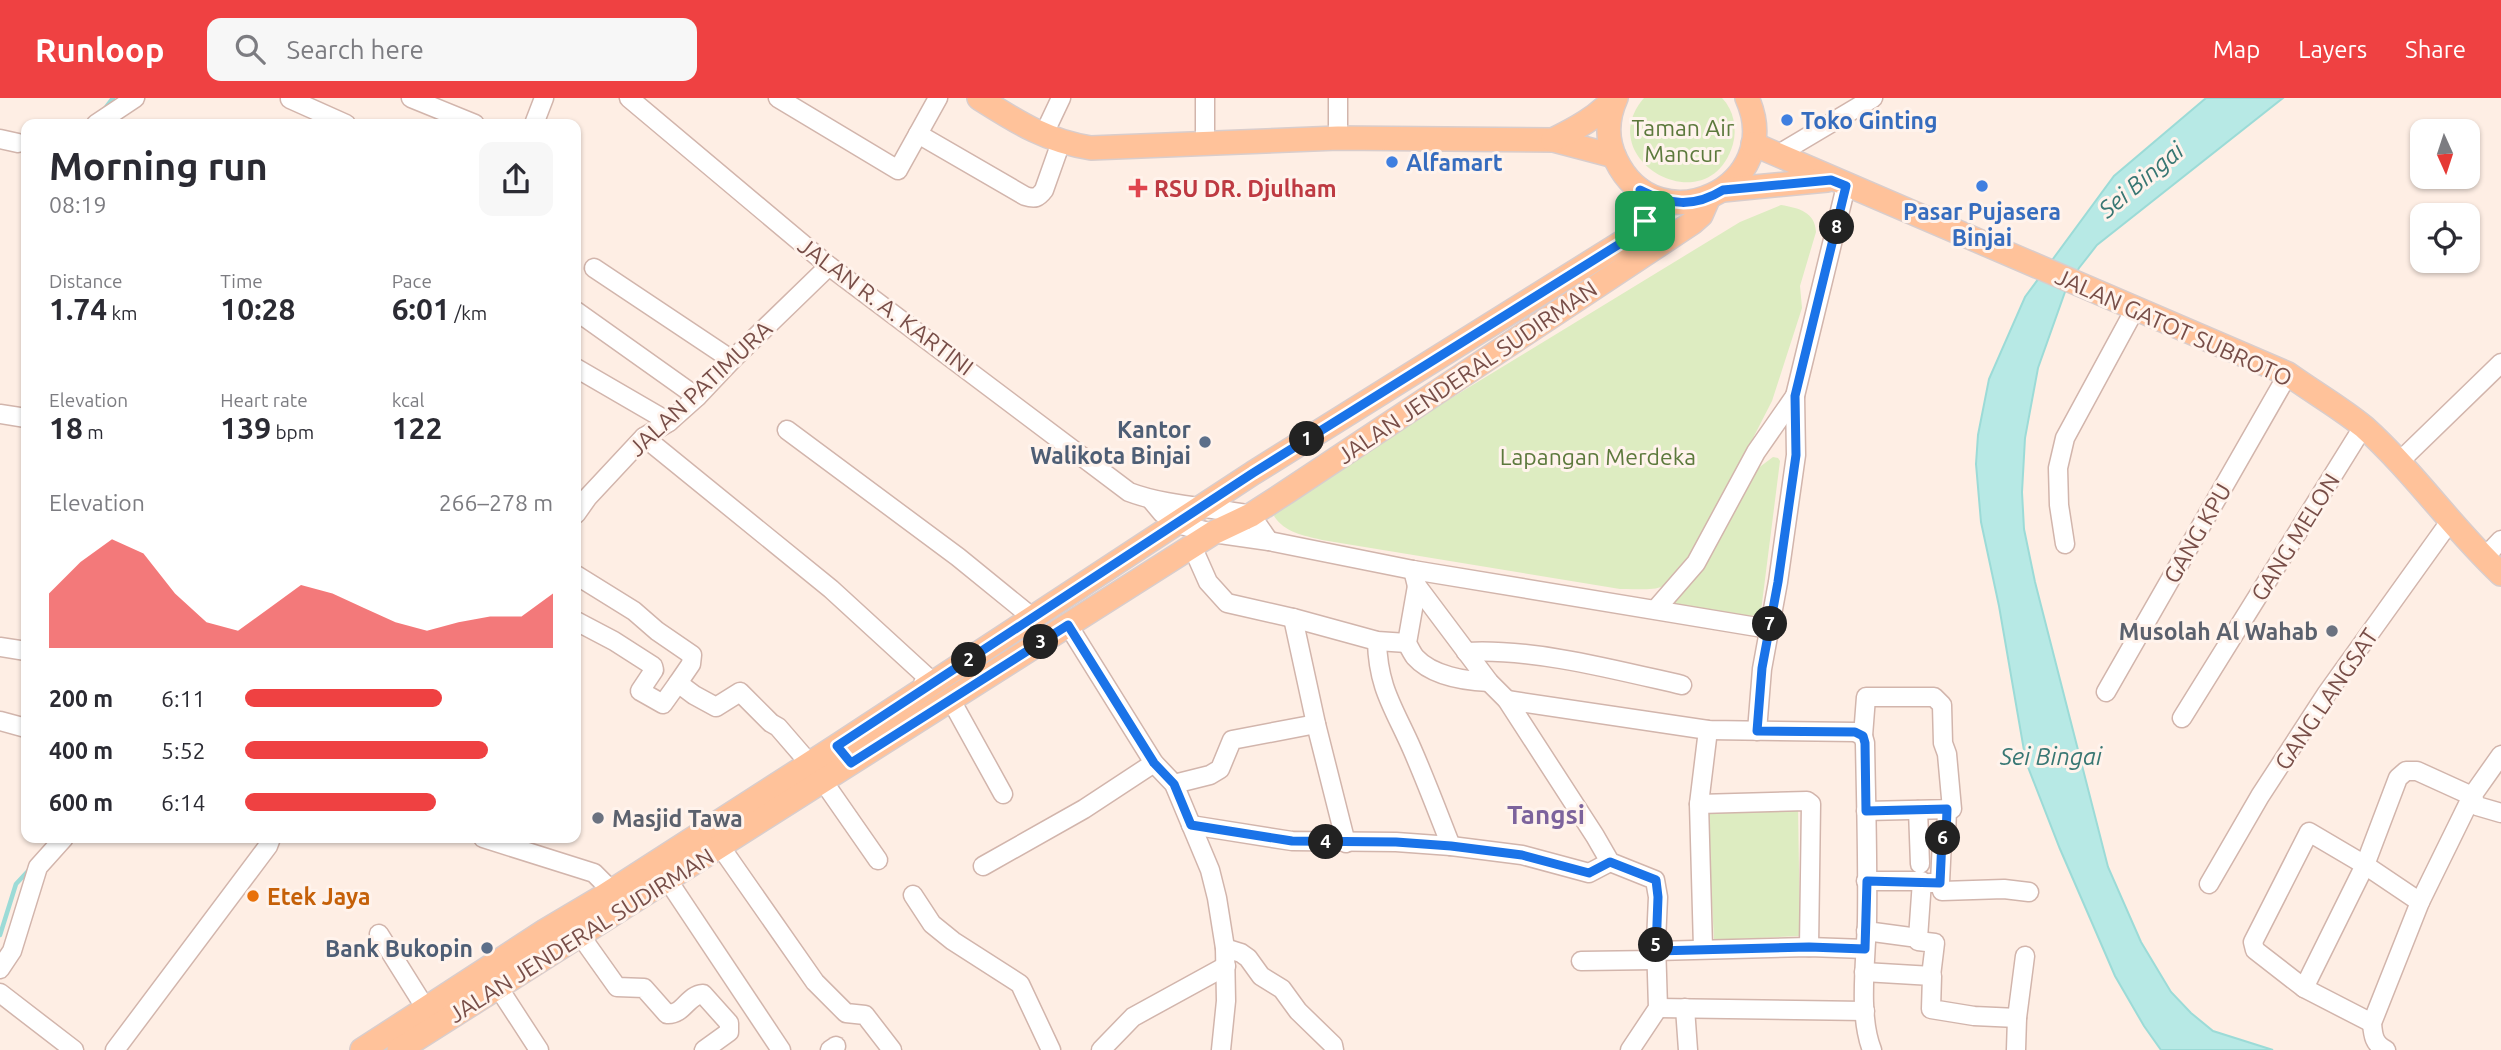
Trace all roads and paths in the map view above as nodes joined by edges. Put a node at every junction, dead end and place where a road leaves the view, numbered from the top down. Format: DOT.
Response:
graph roads {
  1 [pos="135,98"];
  2 [pos="411,98"];
  3 [pos="778,98"];
  4 [pos="938,98"];
  5 [pos="979,98"];
  6 [pos="1061,98"];
  7 [pos="1205,98"];
  8 [pos="1338,98"];
  9 [pos="1747,98"];
  10 [pos="1873,98"];
  11 [pos="290,99"];
  12 [pos="540,99"];
  13 [pos="633,99"];
  14 [pos="1608,100"];
  15 [pos="104,119"];
  16 [pos="335,119"];
  17 [pos="463,119"];
  18 [pos="535,119"];
  19 [pos="918,134"];
  20 [pos="1338,138"];
  21 [pos="0,139"];
  22 [pos="1052,139"];
  23 [pos="1553,140"];
  24 [pos="1205,142"];
  25 [pos="18,143"];
  26 [pos="1753,144"];
  27 [pos="1777,155"];
  28 [pos="1614,156"];
  29 [pos="1838,183"];
  30 [pos="1640,190"];
  31 [pos="1716,195"];
  32 [pos="829,265"];
  33 [pos="594,268"];
  34 [pos="2135,309"];
  35 [pos="581,315"];
  36 [pos="732,360"];
  37 [pos="2501,363"];
  38 [pos="581,371"];
  39 [pos="2288,374"];
  40 [pos="1795,396"];
  41 [pos="697,397"];
  42 [pos="1355,409"];
  43 [pos="0,414"];
  44 [pos="21,417"];
  45 [pos="670,422"];
  46 [pos="2363,427"];
  47 [pos="787,430"];
  48 [pos="1371,436"];
  49 [pos="645,437"];
  50 [pos="2399,463"];
  51 [pos="1152,501"];
  52 [pos="1205,506"];
  53 [pos="581,507"];
  54 [pos="1251,515"];
  55 [pos="2451,520"];
  56 [pos="1177,524"];
  57 [pos="1213,533"];
  58 [pos="2501,540"];
  59 [pos="1269,541"];
  60 [pos="2065,544"];
  61 [pos="1192,546"];
  62 [pos="2483,558"];
  63 [pos="2501,574"];
  64 [pos="581,578"];
  65 [pos="1415,578"];
  66 [pos="1656,609"];
  67 [pos="1033,618"];
  68 [pos="1293,618"];
  69 [pos="581,624"];
  70 [pos="1068,625"];
  71 [pos="1769,629"];
  72 [pos="1377,641"];
  73 [pos="1407,643"];
  74 [pos="0,647"];
  75 [pos="21,650"];
  76 [pos="1466,652"];
  77 [pos="1489,682"];
  78 [pos="678,683"];
  79 [pos="1682,685"];
  80 [pos="920,692"];
  81 [pos="2106,692"];
  82 [pos="951,700"];
  83 [pos="1507,700"];
  84 [pos="2182,718"];
  85 [pos="0,721"];
  86 [pos="1316,724"];
  87 [pos="21,727"];
  88 [pos="1708,730"];
  89 [pos="1757,731"];
  90 [pos="1863,736"];
  91 [pos="844,754"];
  92 [pos="2501,755"];
  93 [pos="1154,763"];
  94 [pos="816,772"];
  95 [pos="1174,784"];
  96 [pos="1003,794"];
  97 [pos="2472,796"];
  98 [pos="1699,804"];
  99 [pos="1947,809"];
  100 [pos="1918,810"];
  101 [pos="1866,811"];
  102 [pos="2501,813"];
  103 [pos="1191,825"];
  104 [pos="60,843"];
  105 [pos="269,843"];
  106 [pos="499,843"];
  107 [pos="1346,843"];
  108 [pos="720,846"];
  109 [pos="1451,846"];
  110 [pos="878,860"];
  111 [pos="1610,862"];
  112 [pos="1920,863"];
  113 [pos="2365,865"];
  114 [pos="984,866"];
  115 [pos="667,880"];
  116 [pos="1867,881"];
  117 [pos="1922,883"];
  118 [pos="1940,883"];
  119 [pos="2209,884"];
  120 [pos="2029,892"];
  121 [pos="913,895"];
  122 [pos="604,896"];
  123 [pos="2420,902"];
  124 [pos="379,934"];
  125 [pos="580,935"];
  126 [pos="1918,938"];
  127 [pos="551,940"];
  128 [pos="1866,940"];
  129 [pos="1809,947"];
  130 [pos="1225,948"];
  131 [pos="1703,948"];
  132 [pos="1656,956"];
  133 [pos="2025,956"];
  134 [pos="1581,961"];
  135 [pos="1226,966"];
  136 [pos="0,969"];
  137 [pos="1864,972"];
  138 [pos="1931,976"];
  139 [pos="498,987"];
  140 [pos="2304,988"];
  141 [pos="0,993"];
  142 [pos="1685,1007"];
  143 [pos="426,1009"];
  144 [pos="1658,1009"];
  145 [pos="1865,1011"];
  146 [pos="2017,1018"];
  147 [pos="2371,1023"];
  148 [pos="407,1037"];
  149 [pos="1223,1049"];
  150 [pos="75,1050"];
  151 [pos="115,1050"];
  152 [pos="362,1050"];
  153 [pos="540,1050"];
  154 [pos="704,1050"];
  155 [pos="781,1050"];
  156 [pos="892,1050"];
  157 [pos="1051,1050"];
  158 [pos="1101,1050"];
  159 [pos="1334,1050"];
  160 [pos="1630,1050"];
  161 [pos="1688,1050"];
  162 [pos="1872,1050"];
  163 [pos="2016,1050"];
  164 [pos="2386,1050"];
  1 -- 15 [label="street"];
  2 -- 17 [label="street"];
  3 -- 19 [label="street"];
  4 -- 19 [label="street"];
  5 -- 22 [label="main road"];
  6 -- 22 [label="street"];
  7 -- 24 [label="street"];
  8 -- 20 [label="street"];
  9 -- 26 [label="main road"];
  10 -- 27 [label="street"];
  11 -- 16 [label="street"];
  12 -- 18 [label="street"];
  13 -- 32 [label="street, JALAN R. A. KARTINI"];
  14 -- 23 [label="main road"];
  14 -- 28 [label="main road"];
  19 -- 22 [label="street"];
  20 -- 23 [label="main road"];
  20 -- 24 [label="main road"];
  21 -- 25 [label="street"];
  22 -- 24 [label="main road"];
  23 -- 28 [label="main road"];
  26 -- 27 [label="main road, JALAN GATOT SUBROTO"];
  26 -- 31 [label="main road, JALAN JENDERAL SUDIRMAN"];
  27 -- 29 [label="main road, JALAN GATOT SUBROTO"];
  28 -- 30 [label="main road"];
  29 -- 31 [label="main road, JALAN GATOT SUBROTO"];
  29 -- 34 [label="main road, JALAN GATOT SUBROTO"];
  29 -- 40 [label="street"];
  30 -- 31 [label="main road, JALAN GATOT SUBROTO"];
  30 -- 42 [label="main road, JALAN JENDERAL SUDIRMAN"];
  31 -- 48 [label="main road, JALAN JENDERAL SUDIRMAN"];
  32 -- 36 [label="street, JALAN PATIMURA"];
  32 -- 51 [label="street, JALAN R. A. KARTINI"];
  33 -- 36 [label="street"];
  34 -- 39 [label="main road, JALAN GATOT SUBROTO"];
  34 -- 60 [label="street"];
  35 -- 41 [label="street"];
  36 -- 41 [label="street, JALAN PATIMURA"];
  37 -- 50 [label="street"];
  38 -- 45 [label="street"];
  39 -- 46 [label="main road, JALAN GATOT SUBROTO"];
  39 -- 81 [label="street, GANG KPU"];
  40 -- 66 [label="street"];
  40 -- 71 [label="street"];
  41 -- 45 [label="street, JALAN PATIMURA"];
  42 -- 48 [label="main road"];
  42 -- 52 [label="main road, JALAN JENDERAL SUDIRMAN"];
  43 -- 44 [label="street"];
  45 -- 49 [label="street, JALAN PATIMURA"];
  46 -- 50 [label="main road, JALAN GATOT SUBROTO"];
  46 -- 84 [label="street, GANG MELON"];
  47 -- 67 [label="street"];
  48 -- 54 [label="main road, JALAN JENDERAL SUDIRMAN"];
  49 -- 53 [label="street, JALAN PATIMURA"];
  49 -- 80 [label="street"];
  50 -- 55 [label="main road, JALAN GATOT SUBROTO"];
  51 -- 52 [label="street, JALAN R. A. KARTINI"];
  51 -- 56 [label="street, JALAN R. A. KARTINI"];
  52 -- 54 [label="street, JALAN R. A. KARTINI"];
  52 -- 56 [label="main road, JALAN JENDERAL SUDIRMAN"];
  54 -- 57 [label="main road, JALAN JENDERAL SUDIRMAN"];
  54 -- 59 [label="street"];
  55 -- 62 [label="main road, JALAN GATOT SUBROTO"];
  55 -- 119 [label="street, GANG LANGSAT"];
  56 -- 57 [label="street, JALAN R. A. KARTINI"];
  56 -- 67 [label="main road, JALAN JENDERAL SUDIRMAN"];
  57 -- 59 [label="street, JALAN R. A. KARTINI"];
  57 -- 61 [label="main road, JALAN JENDERAL SUDIRMAN"];
  58 -- 62 [label="street"];
  59 -- 65 [label="street, JALAN R. A. KARTINI"];
  61 -- 68 [label="street"];
  61 -- 70 [label="main road, JALAN JENDERAL SUDIRMAN"];
  62 -- 63 [label="main road, JALAN GATOT SUBROTO"];
  64 -- 78 [label="street"];
  65 -- 66 [label="street, JALAN R. A. KARTINI"];
  65 -- 73 [label="street"];
  65 -- 76 [label="street"];
  66 -- 71 [label="street, JALAN R. A. KARTINI"];
  67 -- 80 [label="main road, JALAN JENDERAL SUDIRMAN"];
  68 -- 72 [label="street"];
  68 -- 86 [label="street"];
  69 -- 78 [label="street"];
  70 -- 82 [label="main road, JALAN JENDERAL SUDIRMAN"];
  70 -- 93 [label="street"];
  71 -- 89 [label="street"];
  72 -- 73 [label="street"];
  72 -- 109 [label="street"];
  73 -- 77 [label="street"];
  74 -- 75 [label="street"];
  76 -- 77 [label="street"];
  76 -- 79 [label="street"];
  77 -- 83 [label="street"];
  78 -- 94 [label="street"];
  80 -- 91 [label="main road, JALAN JENDERAL SUDIRMAN"];
  82 -- 91 [label="main road, JALAN JENDERAL SUDIRMAN"];
  82 -- 96 [label="street"];
  83 -- 88 [label="street"];
  83 -- 111 [label="street"];
  85 -- 87 [label="street"];
  86 -- 95 [label="street"];
  86 -- 107 [label="street"];
  88 -- 89 [label="street"];
  88 -- 98 [label="street"];
  89 -- 90 [label="street"];
  90 -- 99 [label="street"];
  90 -- 101 [label="street"];
  91 -- 94 [label="main road, JALAN JENDERAL SUDIRMAN"];
  92 -- 97 [label="street"];
  93 -- 95 [label="street"];
  93 -- 114 [label="street"];
  94 -- 108 [label="main road, JALAN JENDERAL SUDIRMAN"];
  94 -- 110 [label="street"];
  94 -- 122 [label="main road, JALAN JENDERAL SUDIRMAN"];
  95 -- 103 [label="street"];
  97 -- 102 [label="street"];
  97 -- 113 [label="street"];
  97 -- 123 [label="street"];
  98 -- 129 [label="street"];
  98 -- 131 [label="street"];
  99 -- 100 [label="street"];
  99 -- 118 [label="street"];
  100 -- 101 [label="street"];
  100 -- 112 [label="street"];
  101 -- 116 [label="street"];
  103 -- 107 [label="street"];
  103 -- 130 [label="street"];
  104 -- 136 [label="street"];
  105 -- 151 [label="street"];
  106 -- 122 [label="street"];
  107 -- 109 [label="street"];
  108 -- 115 [label="main road, JALAN JENDERAL SUDIRMAN"];
  108 -- 156 [label="street"];
  109 -- 111 [label="street"];
  111 -- 132 [label="street"];
  113 -- 123 [label="street"];
  113 -- 140 [label="street"];
  113 -- 140 [label="street"];
  115 -- 125 [label="main road, JALAN JENDERAL SUDIRMAN"];
  115 -- 155 [label="street"];
  116 -- 117 [label="street"];
  116 -- 128 [label="street"];
  117 -- 118 [label="street"];
  117 -- 126 [label="street"];
  118 -- 120 [label="street"];
  121 -- 157 [label="street"];
  122 -- 127 [label="main road, JALAN JENDERAL SUDIRMAN"];
  123 -- 147 [label="street"];
  124 -- 143 [label="street"];
  125 -- 127 [label="main road, JALAN JENDERAL SUDIRMAN"];
  125 -- 154 [label="street"];
  126 -- 128 [label="street"];
  126 -- 138 [label="street"];
  127 -- 139 [label="main road, JALAN JENDERAL SUDIRMAN"];
  127 -- 143 [label="main road, JALAN JENDERAL SUDIRMAN"];
  128 -- 129 [label="street"];
  128 -- 137 [label="street"];
  129 -- 131 [label="street"];
  130 -- 135 [label="street"];
  130 -- 159 [label="street"];
  131 -- 132 [label="street"];
  132 -- 134 [label="street"];
  132 -- 144 [label="street"];
  133 -- 146 [label="street"];
  135 -- 149 [label="street"];
  135 -- 158 [label="street"];
  137 -- 138 [label="street"];
  137 -- 145 [label="street"];
  138 -- 146 [label="street"];
  139 -- 148 [label="main road, JALAN JENDERAL SUDIRMAN"];
  139 -- 153 [label="street"];
  140 -- 147 [label="street"];
  141 -- 150 [label="street"];
  142 -- 144 [label="street"];
  142 -- 145 [label="street"];
  142 -- 161 [label="street"];
  143 -- 148 [label="main road, JALAN JENDERAL SUDIRMAN"];
  144 -- 160 [label="street"];
  145 -- 162 [label="street"];
  146 -- 163 [label="street"];
  147 -- 164 [label="street"];
  148 -- 152 [label="main road, JALAN JENDERAL SUDIRMAN"];
}
